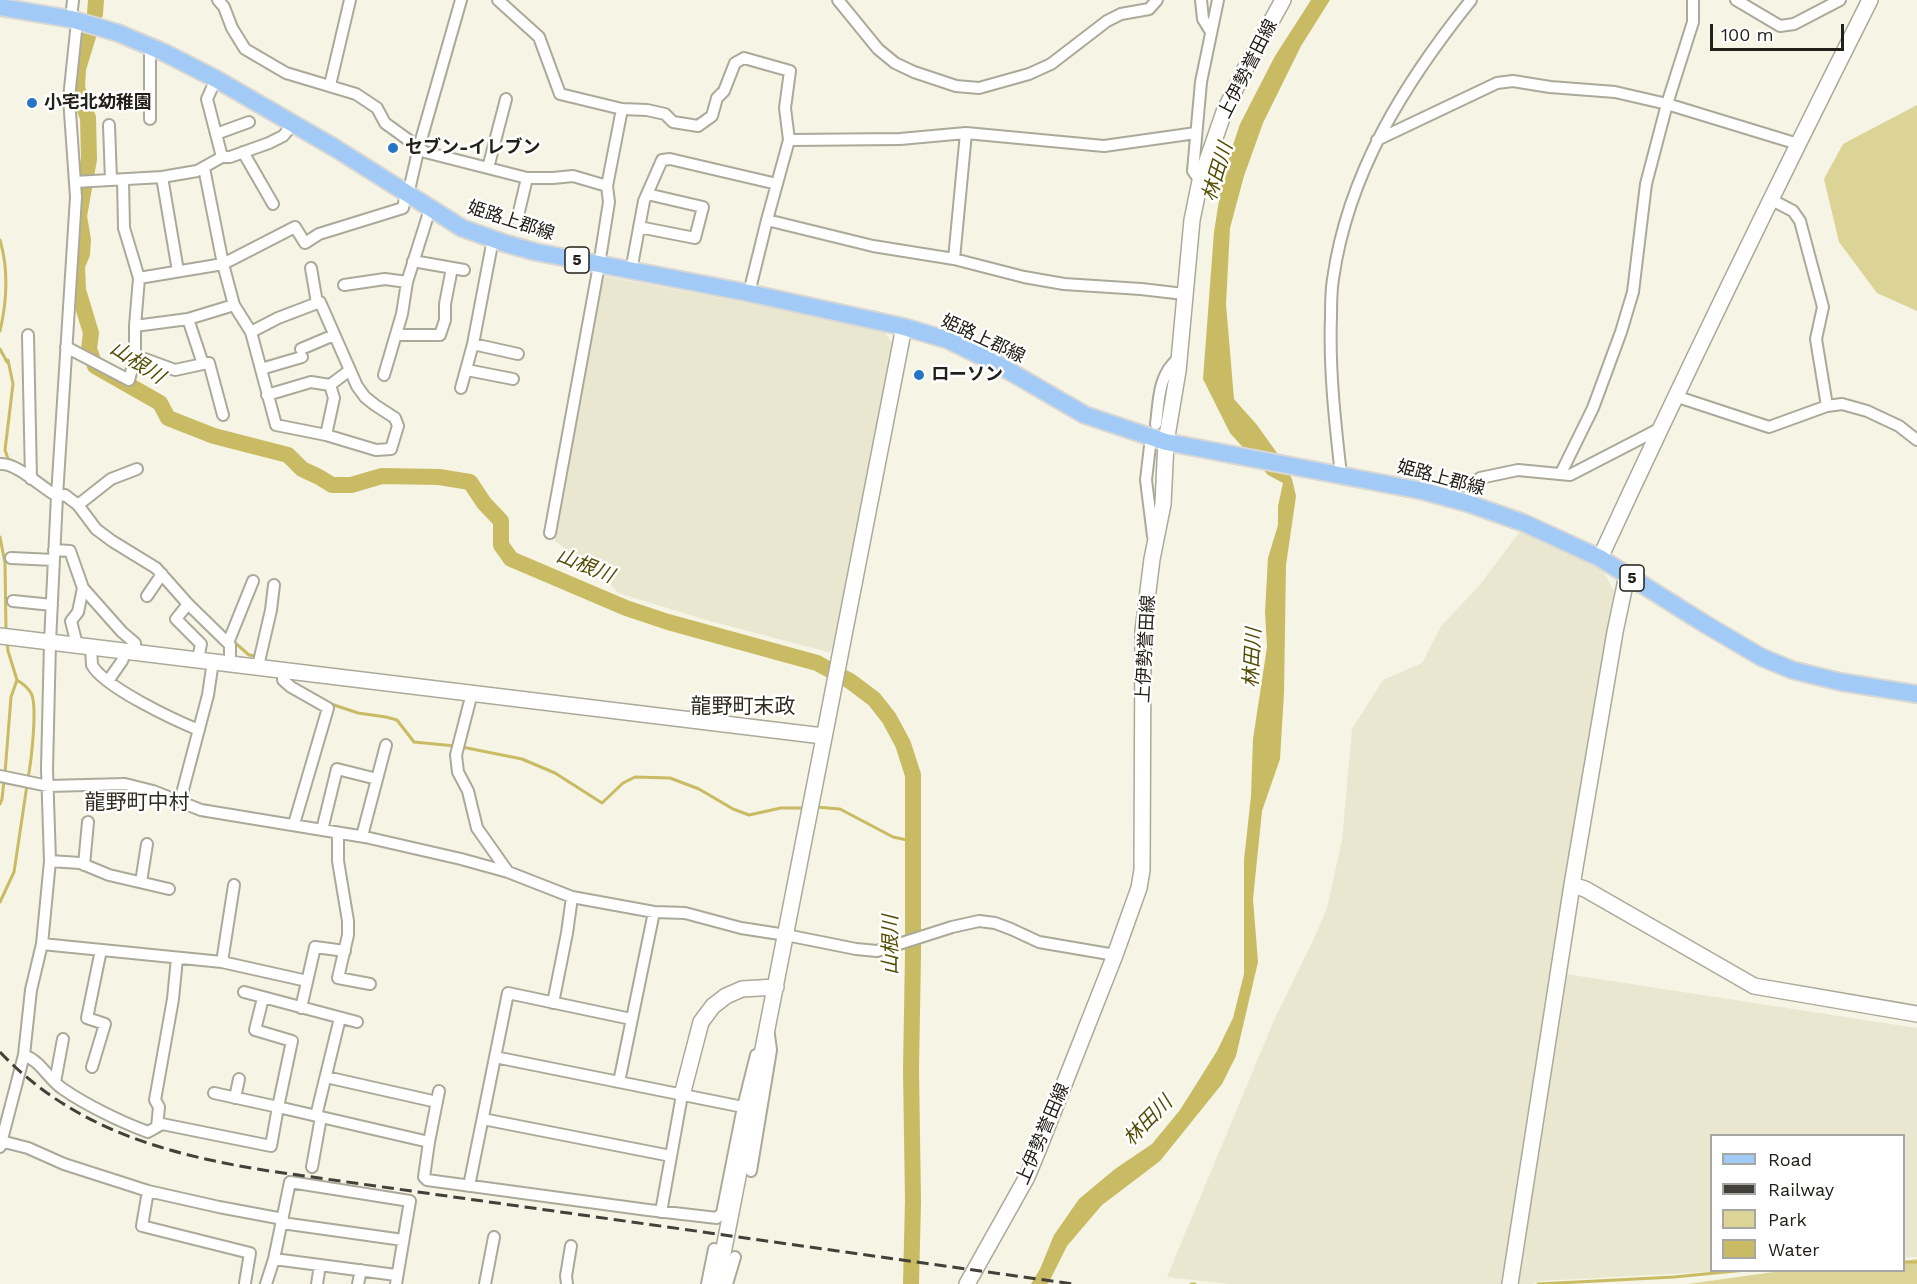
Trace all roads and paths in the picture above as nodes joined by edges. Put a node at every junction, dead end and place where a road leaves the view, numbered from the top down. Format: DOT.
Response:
graph roads {
  1 [pos="73,0"];
  2 [pos="218,0"];
  3 [pos="350,0"];
  4 [pos="461,0"];
  5 [pos="498,0"];
  6 [pos="838,0"];
  7 [pos="1157,0"];
  8 [pos="1201,0"];
  9 [pos="1218,0"];
  10 [pos="1283,0"];
  11 [pos="1471,0"];
  12 [pos="1693,0"];
  13 [pos="1736,0"];
  14 [pos="1840,0"];
  15 [pos="1870,0"];
  16 [pos="14,7"];
  17 [pos="74,20"];
  18 [pos="1211,32"];
  19 [pos="150,47"];
  20 [pos="216,79"];
  21 [pos="330,86"];
  22 [pos="506,99"];
  23 [pos="1667,104"];
  24 [pos="622,109"];
  25 [pos="150,119"];
  26 [pos="249,122"];
  27 [pos="294,123"];
  28 [pos="109,125"];
  29 [pos="1196,133"];
  30 [pos="216,134"];
  31 [pos="966,134"];
  32 [pos="789,140"];
  33 [pos="1377,140"];
  34 [pos="1798,144"];
  35 [pos="419,147"];
  36 [pos="243,153"];
  37 [pos="222,157"];
  38 [pos="204,168"];
  39 [pos="488,168"];
  40 [pos="162,177"];
  41 [pos="527,178"];
  42 [pos="111,180"];
  43 [pos="123,180"];
  44 [pos="1200,181"];
  45 [pos="75,182"];
  46 [pos="777,184"];
  47 [pos="607,186"];
  48 [pos="406,193"];
  49 [pos="647,194"];
  50 [pos="1770,199"];
  51 [pos="273,204"];
  52 [pos="430,209"];
  53 [pos="517,220"];
  54 [pos="766,220"];
  55 [pos="639,227"];
  56 [pos="493,239"];
  57 [pos="954,259"];
  58 [pos="413,261"];
  59 [pos="223,264"];
  60 [pos="599,265"];
  61 [pos="311,268"];
  62 [pos="452,268"];
  63 [pos="464,270"];
  64 [pos="632,271"];
  65 [pos="178,272"];
  66 [pos="139,278"];
  67 [pos="407,282"];
  68 [pos="344,285"];
  69 [pos="749,293"];
  70 [pos="1184,294"];
  71 [pos="317,303"];
  72 [pos="234,305"];
  73 [pos="188,319"];
  74 [pos="135,326"];
  75 [pos="904,327"];
  76 [pos="250,332"];
  77 [pos="28,335"];
  78 [pos="334,335"];
  79 [pos="396,335"];
  80 [pos="473,344"];
  81 [pos="66,347"];
  82 [pos="518,354"];
  83 [pos="135,358"];
  84 [pos="1179,358"];
  85 [pos="203,364"];
  86 [pos="261,369"];
  87 [pos="350,370"];
  88 [pos="467,370"];
  89 [pos="384,375"];
  90 [pos="513,379"];
  91 [pos="330,385"];
  92 [pos="461,388"];
  93 [pos="267,394"];
  94 [pos="1675,396"];
  95 [pos="1827,406"];
  96 [pos="223,415"];
  97 [pos="1156,424"];
  98 [pos="1659,429"];
  99 [pos="326,435"];
  100 [pos="1917,440"];
  101 [pos="1158,444"];
  102 [pos="0,464"];
  103 [pos="137,469"];
  104 [pos="1561,472"];
  105 [pos="1341,475"];
  106 [pos="31,479"];
  107 [pos="57,496"];
  108 [pos="1467,503"];
  109 [pos="78,505"];
  110 [pos="550,533"];
  111 [pos="54,555"];
  112 [pos="11,558"];
  113 [pos="1600,558"];
  114 [pos="162,574"];
  115 [pos="1627,575"];
  116 [pos="253,581"];
  117 [pos="274,585"];
  118 [pos="83,588"];
  119 [pos="147,596"];
  120 [pos="13,601"];
  121 [pos="188,604"];
  122 [pos="52,605"];
  123 [pos="5,636"];
  124 [pos="50,642"];
  125 [pos="228,643"];
  126 [pos="84,646"];
  127 [pos="130,651"];
  128 [pos="206,660"];
  129 [pos="230,663"];
  130 [pos="258,666"];
  131 [pos="283,669"];
  132 [pos="108,681"];
  133 [pos="472,693"];
  134 [pos="1917,694"];
  135 [pos="199,730"];
  136 [pos="823,736"];
  137 [pos="386,745"];
  138 [pos="0,776"];
  139 [pos="377,779"];
  140 [pos="48,786"];
  141 [pos="180,801"];
  142 [pos="88,822"];
  143 [pos="294,824"];
  144 [pos="322,830"];
  145 [pos="338,833"];
  146 [pos="362,836"];
  147 [pos="147,844"];
  148 [pos="50,861"];
  149 [pos="84,865"];
  150 [pos="508,872"];
  151 [pos="141,882"];
  152 [pos="234,885"];
  153 [pos="1572,885"];
  154 [pos="169,889"];
  155 [pos="572,897"];
  156 [pos="654,912"];
  157 [pos="786,934"];
  158 [pos="42,944"];
  159 [pos="101,950"];
  160 [pos="345,951"];
  161 [pos="1114,955"];
  162 [pos="177,958"];
  163 [pos="222,962"];
  164 [pos="308,981"];
  165 [pos="370,984"];
  166 [pos="776,987"];
  167 [pos="244,992"];
  168 [pos="263,998"];
  169 [pos="553,1003"];
  170 [pos="301,1008"];
  171 [pos="1917,1014"];
  172 [pos="340,1018"];
  173 [pos="631,1019"];
  174 [pos="357,1022"];
  175 [pos="768,1032"];
  176 [pos="63,1039"];
  177 [pos="24,1055"];
  178 [pos="495,1057"];
  179 [pos="92,1067"];
  180 [pos="326,1077"];
  181 [pos="239,1079"];
  182 [pos="55,1082"];
  183 [pos="619,1082"];
  184 [pos="214,1094"];
  185 [pos="682,1095"];
  186 [pos="235,1098"];
  187 [pos="278,1107"];
  188 [pos="743,1107"];
  189 [pos="319,1116"];
  190 [pos="483,1119"];
  191 [pos="157,1127"];
  192 [pos="429,1142"];
  193 [pos="1,1144"];
  194 [pos="671,1156"];
  195 [pos="312,1167"];
  196 [pos="751,1172"];
  197 [pos="469,1186"];
  198 [pos="148,1191"];
  199 [pos="660,1212"];
  200 [pos="282,1221"];
  201 [pos="494,1237"];
  202 [pos="403,1240"];
  203 [pos="570,1246"];
  204 [pos="714,1250"];
  205 [pos="735,1257"];
  206 [pos="274,1259"];
  207 [pos="320,1265"];
  208 [pos="361,1270"];
  209 [pos="396,1280"];
  210 [pos="246,1284"];
  211 [pos="266,1284"];
  212 [pos="317,1284"];
  213 [pos="358,1284"];
  214 [pos="485,1284"];
  215 [pos="567,1284"];
  216 [pos="707,1284"];
  217 [pos="717,1284"];
  218 [pos="727,1284"];
  219 [pos="966,1284"];
  220 [pos="1510,1284"];
  1 -- 17 [label="street"];
  2 -- 21 [label="street"];
  3 -- 21 [label="street"];
  4 -- 35 [label="street"];
  5 -- 24 [label="street"];
  6 -- 7 [label="street"];
  8 -- 18 [label="street"];
  9 -- 18 [label="street"];
  10 -- 44 [label="street, 上伊勢誉田線"];
  11 -- 33 [label="street"];
  12 -- 23 [label="street"];
  13 -- 14 [label="street"];
  15 -- 34 [label="street"];
  16 -- 17 [label="main road, 姫路上郡線 / 5"];
  17 -- 19 [label="main road, 姫路上郡線 / 5"];
  17 -- 45 [label="street"];
  18 -- 29 [label="street"];
  19 -- 20 [label="main road, 姫路上郡線 / 5"];
  19 -- 25 [label="street"];
  20 -- 27 [label="main road, 姫路上郡線 / 5"];
  20 -- 30 [label="street"];
  21 -- 35 [label="street"];
  22 -- 39 [label="street"];
  23 -- 33 [label="street"];
  23 -- 34 [label="street"];
  23 -- 104 [label="street"];
  24 -- 32 [label="street"];
  24 -- 47 [label="street"];
  26 -- 30 [label="street"];
  27 -- 36 [label="street"];
  27 -- 48 [label="main road, 姫路上郡線 / 5"];
  28 -- 42 [label="street"];
  29 -- 31 [label="street"];
  29 -- 44 [label="street"];
  30 -- 37 [label="street"];
  31 -- 32 [label="street"];
  31 -- 57 [label="street"];
  32 -- 46 [label="street"];
  33 -- 105 [label="street"];
  34 -- 50 [label="street"];
  35 -- 39 [label="street"];
  35 -- 48 [label="street"];
  36 -- 37 [label="street"];
  36 -- 51 [label="street"];
  37 -- 38 [label="street"];
  38 -- 40 [label="street"];
  38 -- 59 [label="street"];
  39 -- 41 [label="street"];
  40 -- 43 [label="street"];
  40 -- 65 [label="street"];
  41 -- 47 [label="street"];
  41 -- 53 [label="street"];
  42 -- 43 [label="street"];
  42 -- 45 [label="street"];
  43 -- 66 [label="street"];
  44 -- 70 [label="street, 上伊勢誉田線"];
  45 -- 81 [label="street"];
  46 -- 49 [label="street"];
  46 -- 54 [label="street"];
  47 -- 60 [label="street"];
  48 -- 52 [label="main road, 姫路上郡線 / 5"];
  48 -- 59 [label="street"];
  49 -- 55 [label="street"];
  49 -- 55 [label="street"];
  50 -- 94 [label="street"];
  50 -- 95 [label="street"];
  52 -- 56 [label="main road, 姫路上郡線 / 5"];
  52 -- 58 [label="street"];
  54 -- 57 [label="street"];
  54 -- 69 [label="street"];
  55 -- 64 [label="street"];
  56 -- 60 [label="main road, 姫路上郡線 / 5"];
  56 -- 80 [label="street"];
  57 -- 70 [label="street"];
  58 -- 62 [label="street"];
  58 -- 67 [label="street"];
  59 -- 65 [label="street"];
  59 -- 72 [label="street"];
  60 -- 64 [label="main road, 姫路上郡線 / 5"];
  60 -- 110 [label="street"];
  61 -- 71 [label="street"];
  62 -- 63 [label="street"];
  62 -- 79 [label="street"];
  64 -- 69 [label="main road, 姫路上郡線 / 5"];
  65 -- 66 [label="street"];
  66 -- 74 [label="street"];
  67 -- 68 [label="street"];
  67 -- 79 [label="street"];
  69 -- 75 [label="main road, 姫路上郡線 / 5"];
  70 -- 84 [label="street, 上伊勢誉田線"];
  71 -- 76 [label="street"];
  71 -- 78 [label="street"];
  72 -- 73 [label="street"];
  72 -- 76 [label="street"];
  73 -- 74 [label="street"];
  73 -- 85 [label="street"];
  74 -- 83 [label="street"];
  75 -- 101 [label="main road, 姫路上郡線 / 5"];
  75 -- 136 [label="street"];
  76 -- 86 [label="street"];
  77 -- 106 [label="street"];
  78 -- 86 [label="street"];
  78 -- 87 [label="street"];
  79 -- 89 [label="street"];
  80 -- 82 [label="street"];
  80 -- 88 [label="street"];
  81 -- 83 [label="street"];
  81 -- 107 [label="street"];
  83 -- 85 [label="street"];
  84 -- 97 [label="street"];
  84 -- 101 [label="street, 上伊勢誉田線"];
  85 -- 96 [label="street"];
  86 -- 93 [label="street"];
  87 -- 91 [label="street"];
  87 -- 99 [label="street"];
  88 -- 90 [label="street"];
  88 -- 92 [label="street"];
  91 -- 93 [label="street"];
  91 -- 99 [label="street"];
  93 -- 99 [label="street"];
  94 -- 95 [label="street"];
  94 -- 98 [label="street"];
  95 -- 100 [label="street"];
  98 -- 104 [label="street"];
  98 -- 113 [label="street"];
  101 -- 105 [label="main road, 姫路上郡線 / 5"];
  101 -- 161 [label="street, 上伊勢誉田線"];
  102 -- 106 [label="street"];
  103 -- 109 [label="street"];
  104 -- 108 [label="street"];
  105 -- 108 [label="main road, 姫路上郡線 / 5"];
  106 -- 107 [label="street"];
  107 -- 109 [label="street"];
  107 -- 111 [label="street"];
  108 -- 113 [label="main road, 姫路上郡線 / 5"];
  109 -- 114 [label="street"];
  111 -- 112 [label="street"];
  111 -- 118 [label="street"];
  111 -- 122 [label="street"];
  113 -- 115 [label="main road, 姫路上郡線 / 5"];
  114 -- 119 [label="street"];
  114 -- 121 [label="street"];
  115 -- 134 [label="main road, 姫路上郡線 / 5"];
  115 -- 153 [label="street"];
  116 -- 125 [label="street"];
  117 -- 130 [label="street"];
  118 -- 126 [label="street"];
  118 -- 127 [label="street"];
  120 -- 122 [label="street"];
  121 -- 125 [label="street"];
  121 -- 128 [label="street"];
  122 -- 124 [label="street"];
  123 -- 124 [label="street"];
  124 -- 126 [label="street"];
  124 -- 140 [label="street"];
  125 -- 129 [label="street"];
  126 -- 127 [label="street"];
  126 -- 132 [label="street"];
  127 -- 128 [label="street"];
  127 -- 132 [label="street"];
  128 -- 129 [label="street"];
  128 -- 135 [label="street"];
  129 -- 130 [label="street"];
  130 -- 131 [label="street"];
  131 -- 133 [label="street"];
  131 -- 143 [label="street"];
  132 -- 135 [label="street"];
  133 -- 136 [label="street"];
  133 -- 150 [label="street"];
  135 -- 141 [label="street"];
  136 -- 157 [label="street"];
  137 -- 139 [label="street"];
  138 -- 140 [label="street"];
  139 -- 144 [label="street"];
  139 -- 146 [label="street"];
  140 -- 141 [label="street"];
  140 -- 148 [label="street"];
  141 -- 143 [label="street"];
  142 -- 149 [label="street"];
  143 -- 144 [label="street"];
  144 -- 145 [label="street"];
  145 -- 146 [label="street"];
  145 -- 160 [label="street"];
  146 -- 150 [label="street"];
  147 -- 151 [label="street"];
  148 -- 149 [label="street"];
  148 -- 158 [label="street"];
  149 -- 151 [label="street"];
  150 -- 155 [label="street"];
  151 -- 154 [label="street"];
  152 -- 163 [label="street"];
  153 -- 171 [label="street"];
  153 -- 220 [label="street"];
  155 -- 156 [label="street"];
  155 -- 169 [label="street"];
  156 -- 157 [label="street"];
  156 -- 173 [label="street"];
  157 -- 161 [label="street"];
  157 -- 166 [label="street"];
  158 -- 159 [label="street"];
  158 -- 177 [label="street"];
  159 -- 162 [label="street"];
  159 -- 179 [label="street"];
  160 -- 164 [label="street"];
  160 -- 165 [label="street"];
  161 -- 219 [label="street, 上伊勢誉田線"];
  162 -- 163 [label="street"];
  162 -- 191 [label="street"];
  163 -- 164 [label="street"];
  164 -- 170 [label="street"];
  166 -- 175 [label="street"];
  166 -- 185 [label="street"];
  167 -- 168 [label="street"];
  168 -- 170 [label="street"];
  168 -- 187 [label="street"];
  169 -- 173 [label="street"];
  169 -- 178 [label="street"];
  170 -- 172 [label="street"];
  172 -- 174 [label="street"];
  172 -- 180 [label="street"];
  173 -- 183 [label="street"];
  175 -- 188 [label="street"];
  175 -- 196 [label="street"];
  175 -- 217 [label="street"];
  176 -- 182 [label="street"];
  177 -- 182 [label="street"];
  177 -- 193 [label="street"];
  178 -- 183 [label="street"];
  178 -- 190 [label="street"];
  180 -- 189 [label="street"];
  180 -- 192 [label="street"];
  181 -- 186 [label="street"];
  182 -- 191 [label="street"];
  183 -- 185 [label="street"];
  184 -- 186 [label="street"];
  185 -- 188 [label="street"];
  185 -- 194 [label="street"];
  186 -- 187 [label="street"];
  187 -- 189 [label="street"];
  187 -- 191 [label="street"];
  188 -- 199 [label="street"];
  189 -- 192 [label="street"];
  189 -- 195 [label="street"];
  190 -- 194 [label="street"];
  190 -- 197 [label="street"];
  192 -- 197 [label="street"];
  193 -- 198 [label="street"];
  194 -- 199 [label="street"];
  197 -- 199 [label="street"];
  198 -- 200 [label="street"];
  198 -- 210 [label="street"];
  200 -- 202 [label="street"];
  200 -- 202 [label="street"];
  200 -- 206 [label="street"];
  201 -- 214 [label="street"];
  202 -- 209 [label="street"];
  203 -- 215 [label="street"];
  204 -- 216 [label="street"];
  205 -- 218 [label="street"];
  206 -- 207 [label="street"];
  206 -- 211 [label="street"];
  207 -- 208 [label="street"];
  207 -- 212 [label="street"];
  208 -- 209 [label="street"];
  208 -- 213 [label="street"];
}
